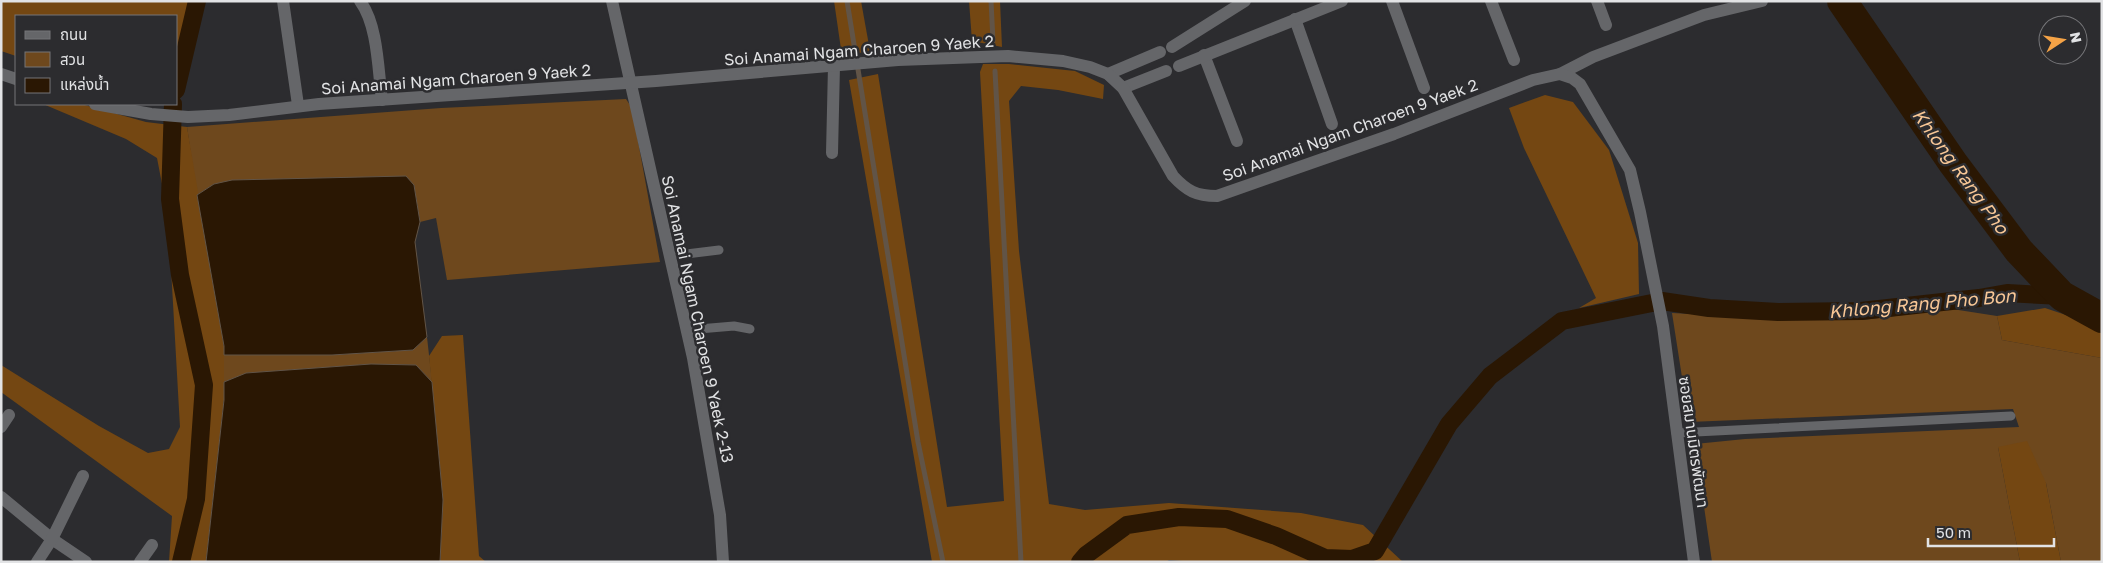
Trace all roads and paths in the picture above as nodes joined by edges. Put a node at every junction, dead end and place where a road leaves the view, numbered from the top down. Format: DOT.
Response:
graph roads {
  1 [pos="283,1"];
  2 [pos="360,1"];
  3 [pos="612,1"];
  4 [pos="1245,1"];
  5 [pos="1342,1"];
  6 [pos="1392,1"];
  7 [pos="1491,1"];
  8 [pos="1597,1"];
  9 [pos="1762,1"];
  10 [pos="1295,19"];
  11 [pos="1606,25"];
  12 [pos="1160,52"];
  13 [pos="1204,55"];
  14 [pos="1514,60"];
  15 [pos="834,66"];
  16 [pos="1166,72"];
  17 [pos="1,74"];
  18 [pos="1108,74"];
  19 [pos="1560,74"];
  20 [pos="15,79"];
  21 [pos="632,83"];
  22 [pos="1123,88"];
  23 [pos="1424,88"];
  24 [pos="382,100"];
  25 [pos="101,105"];
  26 [pos="298,105"];
  27 [pos="1332,124"];
  28 [pos="1237,141"];
  29 [pos="832,153"];
  30 [pos="719,250"];
  31 [pos="670,256"];
  32 [pos="750,329"];
  33 [pos="687,330"];
  34 [pos="9,415"];
  35 [pos="2011,416"];
  36 [pos="1,427"];
  37 [pos="1676,433"];
  38 [pos="83,476"];
  39 [pos="1,497"];
  40 [pos="52,539"];
  41 [pos="152,545"];
  42 [pos="37,562"];
  43 [pos="86,562"];
  44 [pos="140,562"];
  45 [pos="723,562"];
  46 [pos="1694,562"];
  1 -- 26 [label="street"];
  2 -- 24 [label="street"];
  3 -- 21 [label="street, Soi Anamai Ngam Charoen 9 Yaek 2-13"];
  4 -- 13 [label="street"];
  5 -- 10 [label="street"];
  6 -- 23 [label="street"];
  7 -- 14 [label="street"];
  8 -- 11 [label="street"];
  9 -- 19 [label="street, Soi Anamai Ngam Charoen 9 Yaek 2"];
  10 -- 13 [label="street"];
  10 -- 27 [label="street"];
  12 -- 18 [label="street"];
  13 -- 28 [label="street"];
  15 -- 18 [label="street, Soi Anamai Ngam Charoen 9 Yaek 2"];
  15 -- 21 [label="street, Soi Anamai Ngam Charoen 9 Yaek 2"];
  15 -- 29 [label="street"];
  16 -- 22 [label="street"];
  17 -- 20 [label="street"];
  18 -- 22 [label="street, Soi Anamai Ngam Charoen 9 Yaek 2"];
  19 -- 22 [label="street, Soi Anamai Ngam Charoen 9 Yaek 2"];
  19 -- 37 [label="street, ซอยสมานมิตรพัฒนา"];
  21 -- 24 [label="street, Soi Anamai Ngam Charoen 9 Yaek 2"];
  21 -- 31 [label="street, Soi Anamai Ngam Charoen 9 Yaek 2-13"];
  24 -- 26 [label="street, Soi Anamai Ngam Charoen 9 Yaek 2"];
  25 -- 26 [label="street, Soi Anamai Ngam Charoen 9 Yaek 2"];
  30 -- 31 [label="lane"];
  31 -- 33 [label="street, Soi Anamai Ngam Charoen 9 Yaek 2-13"];
  32 -- 33 [label="lane"];
  33 -- 45 [label="street, Soi Anamai Ngam Charoen 9 Yaek 2-13"];
  34 -- 36 [label="street"];
  35 -- 37 [label="lane"];
  37 -- 46 [label="street, ซอยสมานมิตรพัฒนา"];
  38 -- 40 [label="street"];
  39 -- 40 [label="street"];
  40 -- 42 [label="street"];
  40 -- 43 [label="street"];
  41 -- 44 [label="street"];
}
